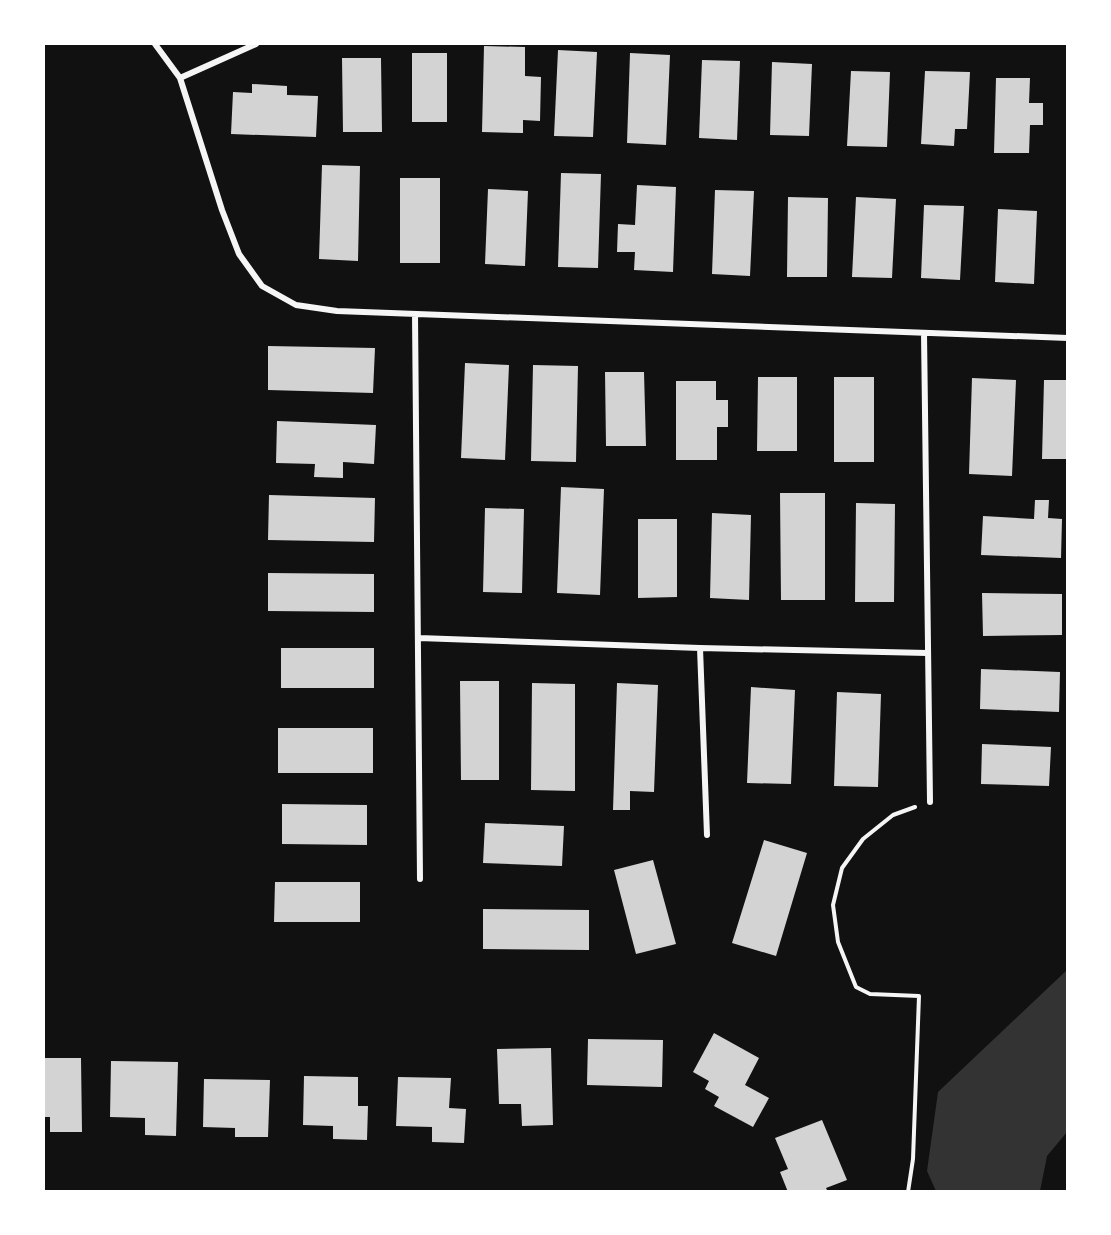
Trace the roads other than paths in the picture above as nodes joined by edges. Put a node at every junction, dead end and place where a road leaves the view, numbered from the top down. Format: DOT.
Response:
graph roads {
  1 [pos="155,44"];
  2 [pos="256,44"];
  3 [pos="180,78"];
  4 [pos="415,314"];
  5 [pos="924,333"];
  6 [pos="1068,338"];
  7 [pos="419,638"];
  8 [pos="700,648"];
  9 [pos="927,652"];
  10 [pos="930,802"];
  11 [pos="707,835"];
  12 [pos="420,879"];
  1 -- 3 [label="street"];
  2 -- 3 [label="street"];
  3 -- 4 [label="street"];
  4 -- 5 [label="street"];
  4 -- 7 [label="street"];
  5 -- 6 [label="street"];
  5 -- 9 [label="street"];
  7 -- 8 [label="street"];
  7 -- 12 [label="street"];
  8 -- 9 [label="street"];
  8 -- 11 [label="street"];
  9 -- 10 [label="street"];
}
